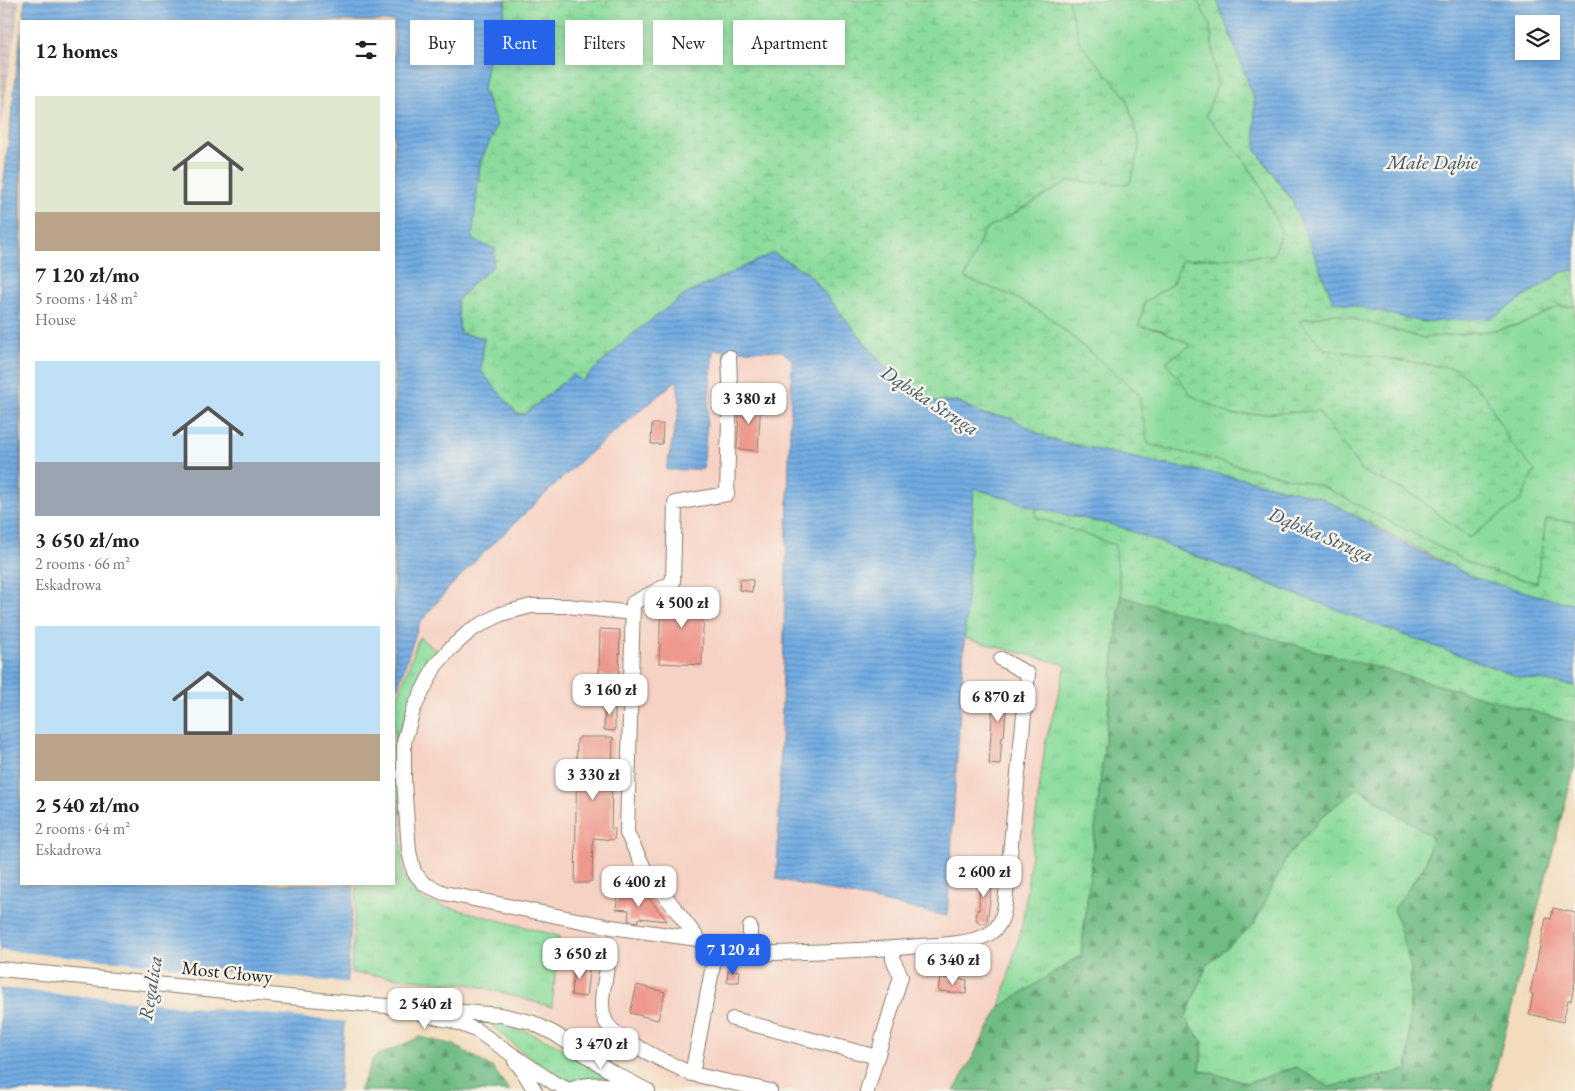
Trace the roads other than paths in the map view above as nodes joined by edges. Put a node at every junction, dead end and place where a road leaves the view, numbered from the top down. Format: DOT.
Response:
graph roads {
  1 [pos="729,358"];
  2 [pos="633,613"];
  3 [pos="1001,659"];
  4 [pos="750,927"];
  5 [pos="698,939"];
  6 [pos="893,949"];
  7 [pos="750,954"];
  8 [pos="715,955"];
  9 [pos="607,967"];
  10 [pos="0,969"];
  11 [pos="361,1004"];
  12 [pos="733,1019"];
  13 [pos="494,1042"];
  14 [pos="877,1057"];
  15 [pos="692,1074"];
  16 [pos="618,1075"];
  17 [pos="535,1091"];
  18 [pos="569,1091"];
  19 [pos="636,1091"];
  20 [pos="648,1091"];
  21 [pos="770,1091"];
  22 [pos="867,1091"];
  1 -- 2 [label="street"];
  2 -- 5 [label="street"];
  2 -- 5 [label="street"];
  3 -- 6 [label="street"];
  4 -- 7 [label="street"];
  5 -- 8 [label="street"];
  6 -- 7 [label="street"];
  6 -- 14 [label="street"];
  7 -- 8 [label="street"];
  8 -- 15 [label="street"];
  9 -- 15 [label="street"];
  10 -- 11 [label="street, Most Cłowy"];
  11 -- 13 [label="street"];
  11 -- 16 [label="street"];
  12 -- 14 [label="street"];
  13 -- 17 [label="street"];
  13 -- 18 [label="street"];
  14 -- 22 [label="street"];
  15 -- 21 [label="street"];
  16 -- 19 [label="street"];
  16 -- 20 [label="street"];
  18 -- 19 [label="street"];
}
